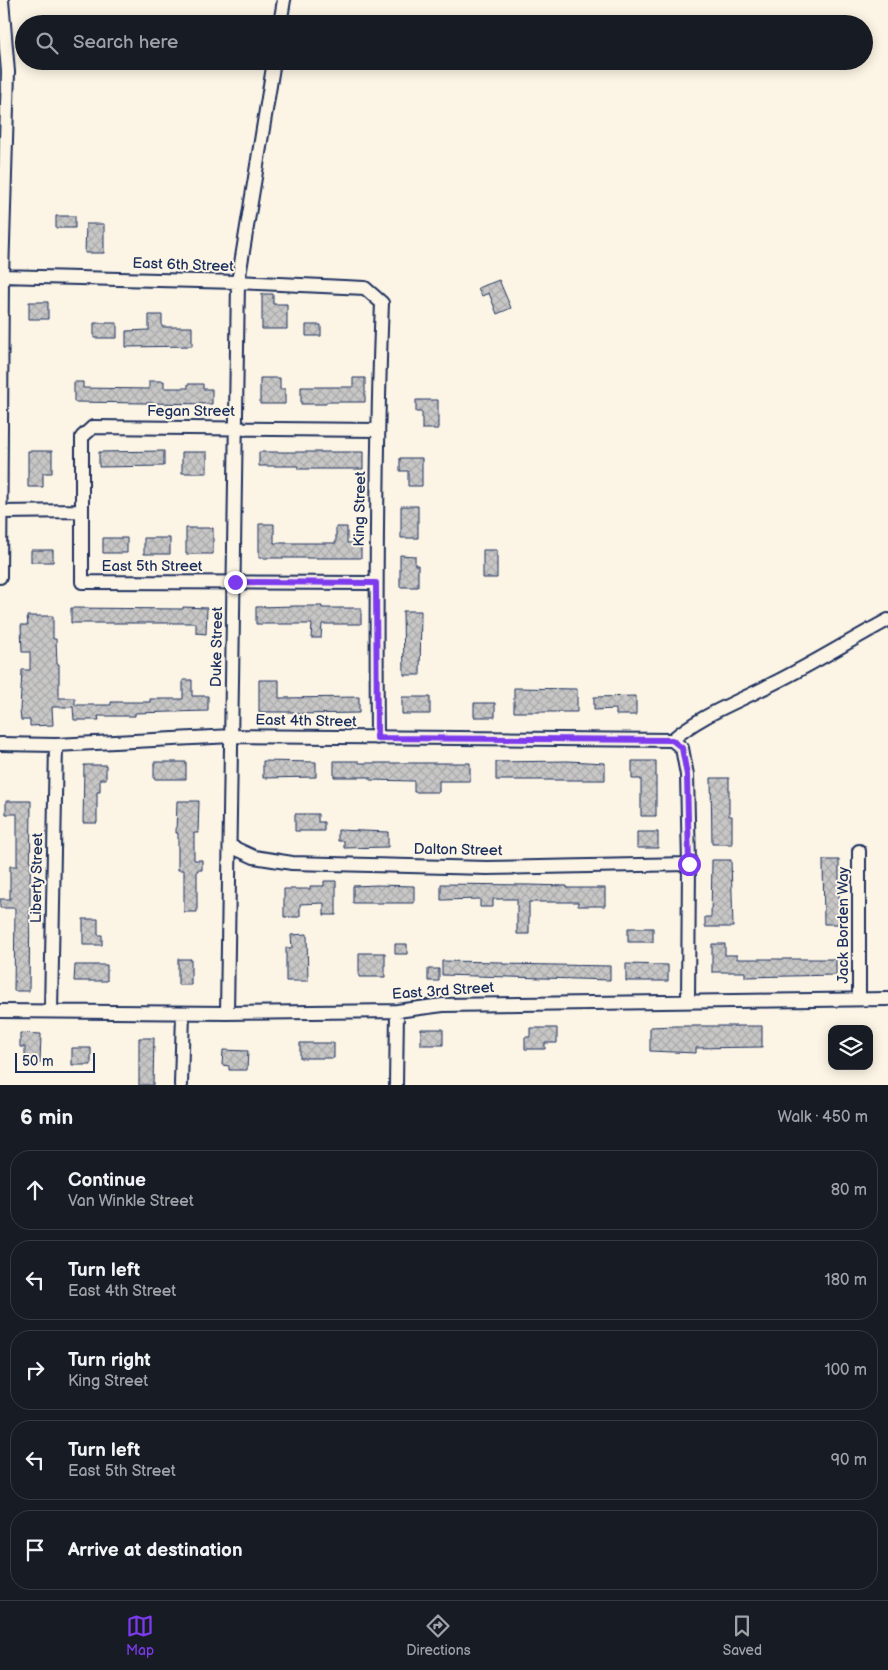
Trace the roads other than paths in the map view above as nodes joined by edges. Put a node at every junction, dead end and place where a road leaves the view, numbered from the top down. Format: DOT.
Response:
graph roads {
  1 [pos="2,0"];
  2 [pos="284,0"];
  3 [pos="282,15"];
  4 [pos="273,70"];
  5 [pos="1,276"];
  6 [pos="238,282"];
  7 [pos="365,288"];
  8 [pos="237,428"];
  9 [pos="377,430"];
  10 [pos="82,511"];
  11 [pos="0,512"];
  12 [pos="0,578"];
  13 [pos="235,582"];
  14 [pos="376,583"];
  15 [pos="888,620"];
  16 [pos="232,736"];
  17 [pos="377,738"];
  18 [pos="672,740"];
  19 [pos="0,744"];
  20 [pos="56,745"];
  21 [pos="230,846"];
  22 [pos="859,851"];
  23 [pos="689,864"];
  24 [pos="859,999"];
  25 [pos="888,999"];
  26 [pos="688,1001"];
  27 [pos="0,1011"];
  28 [pos="52,1011"];
  29 [pos="396,1011"];
  30 [pos="183,1013"];
  31 [pos="227,1013"];
  32 [pos="181,1085"];
  33 [pos="396,1085"];
  1 -- 5 [label="street"];
  2 -- 3 [label="street"];
  4 -- 6 [label="street, Duke Street"];
  5 -- 6 [label="street, East 6th Street"];
  5 -- 11 [label="street"];
  6 -- 7 [label="street, East 6th Street"];
  6 -- 8 [label="street, Duke Street"];
  7 -- 9 [label="street, King Street"];
  8 -- 9 [label="street, Fegan Street"];
  8 -- 10 [label="street, Fegan Street"];
  8 -- 13 [label="street, Duke Street"];
  9 -- 14 [label="street, King Street"];
  10 -- 11 [label="street"];
  10 -- 13 [label="street, East 5th Street"];
  11 -- 12 [label="street"];
  13 -- 14 [label="street, East 5th Street"];
  13 -- 16 [label="street, Duke Street"];
  14 -- 17 [label="street, King Street"];
  15 -- 18 [label="street"];
  16 -- 17 [label="street, East 4th Street"];
  16 -- 20 [label="street, East 4th Street"];
  16 -- 21 [label="street, Duke Street"];
  17 -- 18 [label="street, East 4th Street"];
  18 -- 23 [label="street"];
  19 -- 20 [label="street, East 4th Street"];
  20 -- 28 [label="street, Liberty Street"];
  21 -- 23 [label="street, Dalton Street"];
  21 -- 31 [label="street, Duke Street"];
  22 -- 24 [label="street, Jack Borden Way"];
  23 -- 26 [label="street"];
  24 -- 25 [label="street, East 3rd Street"];
  24 -- 26 [label="street, East 3rd Street"];
  26 -- 29 [label="street, East 3rd Street"];
  27 -- 28 [label="street, East 3rd Street"];
  28 -- 30 [label="street, East 3rd Street"];
  29 -- 31 [label="street, East 3rd Street"];
  29 -- 33 [label="street"];
  30 -- 31 [label="street, East 3rd Street"];
  30 -- 32 [label="street"];
}
